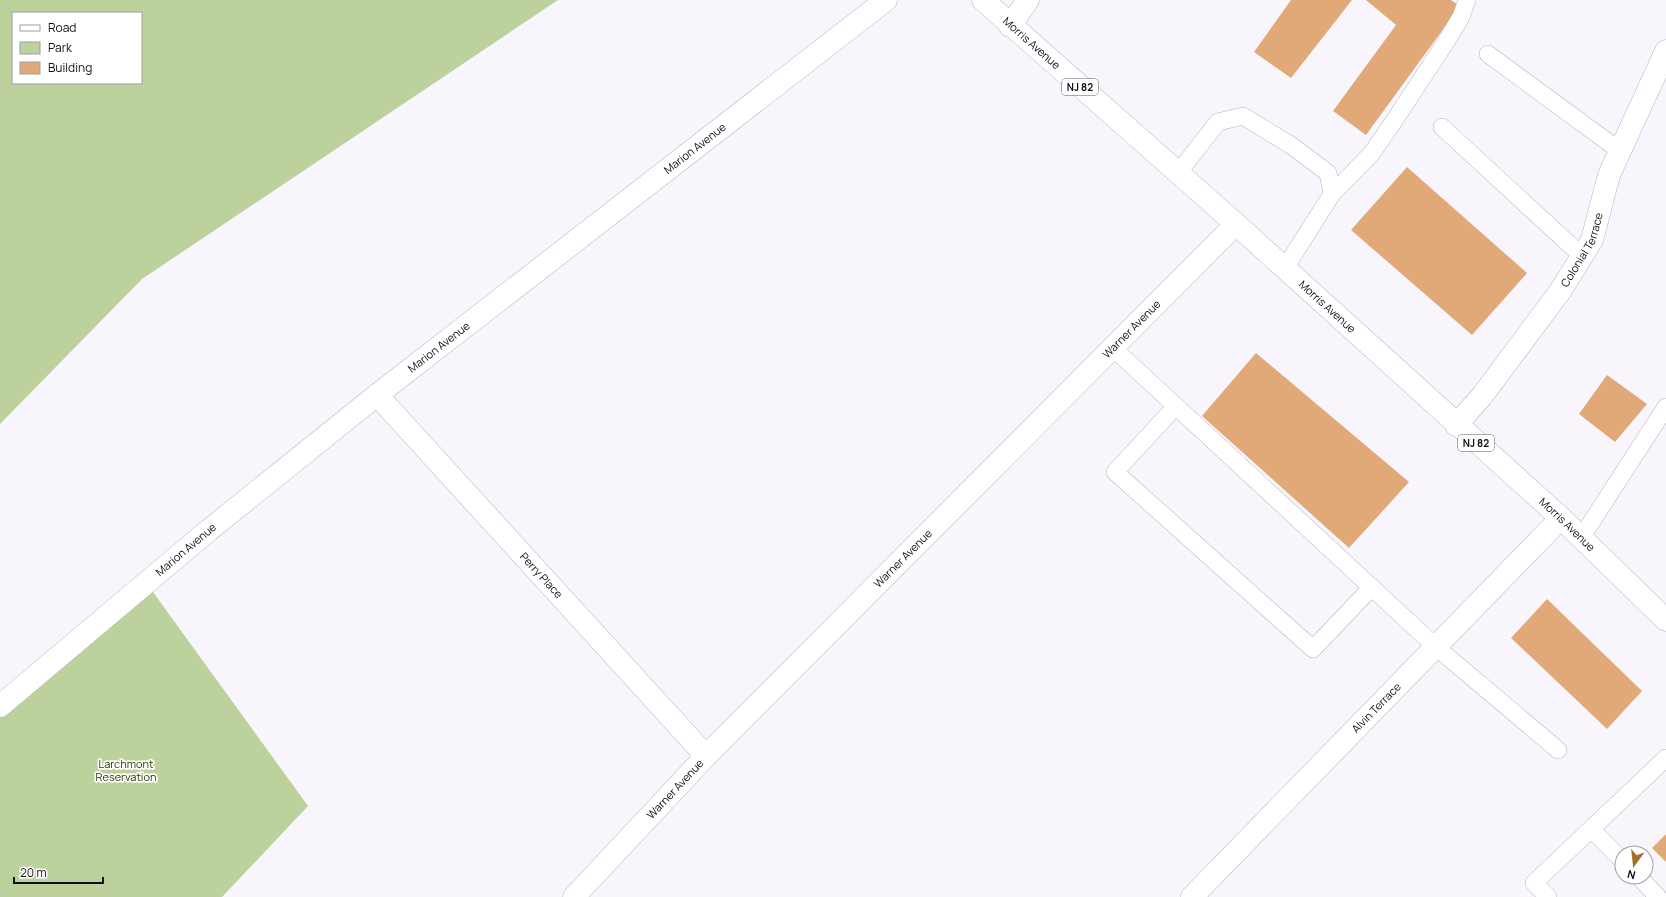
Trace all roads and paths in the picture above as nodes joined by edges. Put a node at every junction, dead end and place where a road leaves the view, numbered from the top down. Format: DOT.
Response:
graph roads {
  1 [pos="886,0"];
  2 [pos="983,0"];
  3 [pos="1028,0"];
  4 [pos="1467,0"];
  5 [pos="1010,26"];
  6 [pos="1666,51"];
  7 [pos="1488,54"];
  8 [pos="1442,127"];
  9 [pos="1620,151"];
  10 [pos="1178,173"];
  11 [pos="1332,194"];
  12 [pos="1236,224"];
  13 [pos="1582,256"];
  14 [pos="1285,268"];
  15 [pos="1112,348"];
  16 [pos="377,395"];
  17 [pos="1176,406"];
  18 [pos="1666,407"];
  19 [pos="1456,425"];
  20 [pos="1561,518"];
  21 [pos="1581,538"];
  22 [pos="1372,587"];
  23 [pos="1666,620"];
  24 [pos="1436,647"];
  25 [pos="0,706"];
  26 [pos="1558,750"];
  27 [pos="706,756"];
  28 [pos="1666,758"];
  29 [pos="1591,829"];
  30 [pos="1614,852"];
  31 [pos="1647,885"];
  32 [pos="574,897"];
  33 [pos="1192,897"];
  34 [pos="1548,897"];
  35 [pos="1658,897"];
  1 -- 16 [label="street, Marion Avenue"];
  2 -- 5 [label="street, Morris Avenue / NJ 82"];
  3 -- 5 [label="street"];
  4 -- 11 [label="lane"];
  5 -- 10 [label="street, Morris Avenue / NJ 82"];
  6 -- 9 [label="street, Colonial Terrace"];
  7 -- 9 [label="lane"];
  8 -- 13 [label="lane"];
  9 -- 13 [label="street, Colonial Terrace"];
  10 -- 11 [label="lane"];
  10 -- 12 [label="street, Morris Avenue / NJ 82"];
  11 -- 14 [label="lane"];
  12 -- 14 [label="street, Morris Avenue / NJ 82"];
  12 -- 15 [label="street, Warner Avenue"];
  13 -- 19 [label="street, Colonial Terrace"];
  14 -- 19 [label="street, Morris Avenue / NJ 82"];
  15 -- 17 [label="lane"];
  15 -- 27 [label="street, Warner Avenue"];
  16 -- 25 [label="street, Marion Avenue"];
  16 -- 27 [label="street, Perry Place"];
  17 -- 22 [label="lane"];
  17 -- 22 [label="lane"];
  18 -- 21 [label="lane"];
  19 -- 20 [label="street, Morris Avenue / NJ 82"];
  20 -- 21 [label="street, Morris Avenue / NJ 82"];
  20 -- 24 [label="street, Alvin Terrace"];
  21 -- 23 [label="street, Morris Avenue / NJ 82"];
  22 -- 24 [label="lane"];
  24 -- 26 [label="lane"];
  24 -- 33 [label="street, Alvin Terrace"];
  27 -- 32 [label="street, Warner Avenue"];
  28 -- 29 [label="lane"];
  29 -- 30 [label="lane"];
  29 -- 34 [label="lane"];
  31 -- 35 [label="lane"];
}
